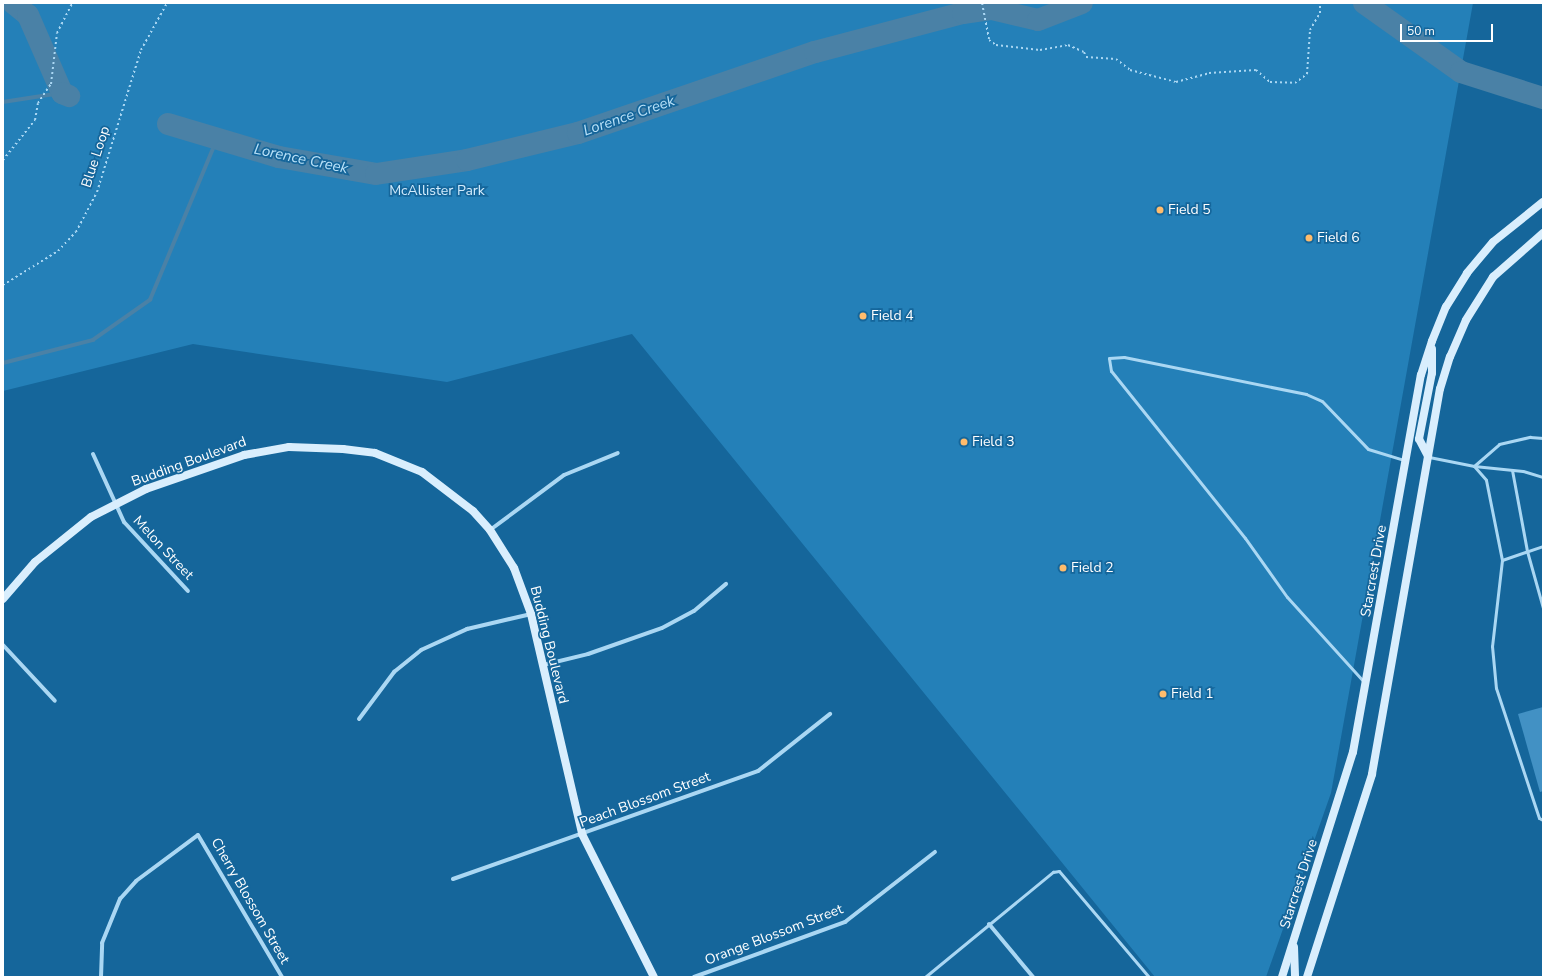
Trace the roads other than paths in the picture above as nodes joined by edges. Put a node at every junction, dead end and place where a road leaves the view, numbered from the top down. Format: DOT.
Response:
graph roads {
  1 [pos="1543,202"];
  2 [pos="1543,233"];
  3 [pos="1432,341"];
  4 [pos="1543,438"];
  5 [pos="618,453"];
  6 [pos="93,454"];
  7 [pos="1428,456"];
  8 [pos="1406,460"];
  9 [pos="1474,466"];
  10 [pos="1512,470"];
  11 [pos="1543,477"];
  12 [pos="117,503"];
  13 [pos="490,530"];
  14 [pos="1543,546"];
  15 [pos="1527,551"];
  16 [pos="1502,560"];
  17 [pos="726,584"];
  18 [pos="188,591"];
  19 [pos="3,599"];
  20 [pos="1543,608"];
  21 [pos="531,614"];
  22 [pos="3,645"];
  23 [pos="542,665"];
  24 [pos="1366,684"];
  25 [pos="55,701"];
  26 [pos="830,714"];
  27 [pos="359,719"];
  28 [pos="1543,820"];
  29 [pos="582,834"];
  30 [pos="935,852"];
  31 [pos="453,879"];
  32 [pos="989,924"];
  33 [pos="1294,944"];
  34 [pos="101,977"];
  35 [pos="282,977"];
  36 [pos="654,977"];
  37 [pos="694,977"];
  38 [pos="925,977"];
  39 [pos="1033,977"];
  40 [pos="1149,977"];
  41 [pos="1282,977"];
  42 [pos="1295,977"];
  43 [pos="1307,977"];
  1 -- 3 [label="main road, Starcrest Drive"];
  2 -- 7 [label="main road"];
  3 -- 7 [label="main road"];
  3 -- 8 [label="main road, Starcrest Drive"];
  4 -- 9 [label="lane"];
  5 -- 13 [label="street"];
  6 -- 12 [label="street, Melon Street"];
  7 -- 9 [label="lane"];
  7 -- 43 [label="main road"];
  8 -- 24 [label="main road, Starcrest Drive"];
  8 -- 24 [label="lane"];
  9 -- 10 [label="lane"];
  9 -- 16 [label="lane"];
  10 -- 11 [label="lane"];
  10 -- 15 [label="lane"];
  12 -- 13 [label="main road, Budding Boulevard"];
  12 -- 18 [label="street, Melon Street"];
  12 -- 19 [label="main road, Budding Boulevard"];
  13 -- 21 [label="main road, Budding Boulevard"];
  14 -- 15 [label="lane"];
  15 -- 16 [label="lane"];
  15 -- 20 [label="lane"];
  16 -- 28 [label="lane"];
  17 -- 23 [label="street"];
  21 -- 23 [label="main road, Budding Boulevard"];
  21 -- 27 [label="street"];
  22 -- 25 [label="street"];
  23 -- 29 [label="main road, Budding Boulevard"];
  24 -- 33 [label="main road, Starcrest Drive"];
  26 -- 29 [label="street, Peach Blossom Street"];
  29 -- 31 [label="street, Peach Blossom Street"];
  29 -- 36 [label="main road, Budding Boulevard"];
  30 -- 37 [label="street, Orange Blossom Street"];
  32 -- 38 [label="lane"];
  32 -- 39 [label="street"];
  32 -- 40 [label="lane"];
  33 -- 41 [label="main road, Starcrest Drive"];
  33 -- 42 [label="main road"];
  34 -- 35 [label="street, Cherry Blossom Street"];
}
